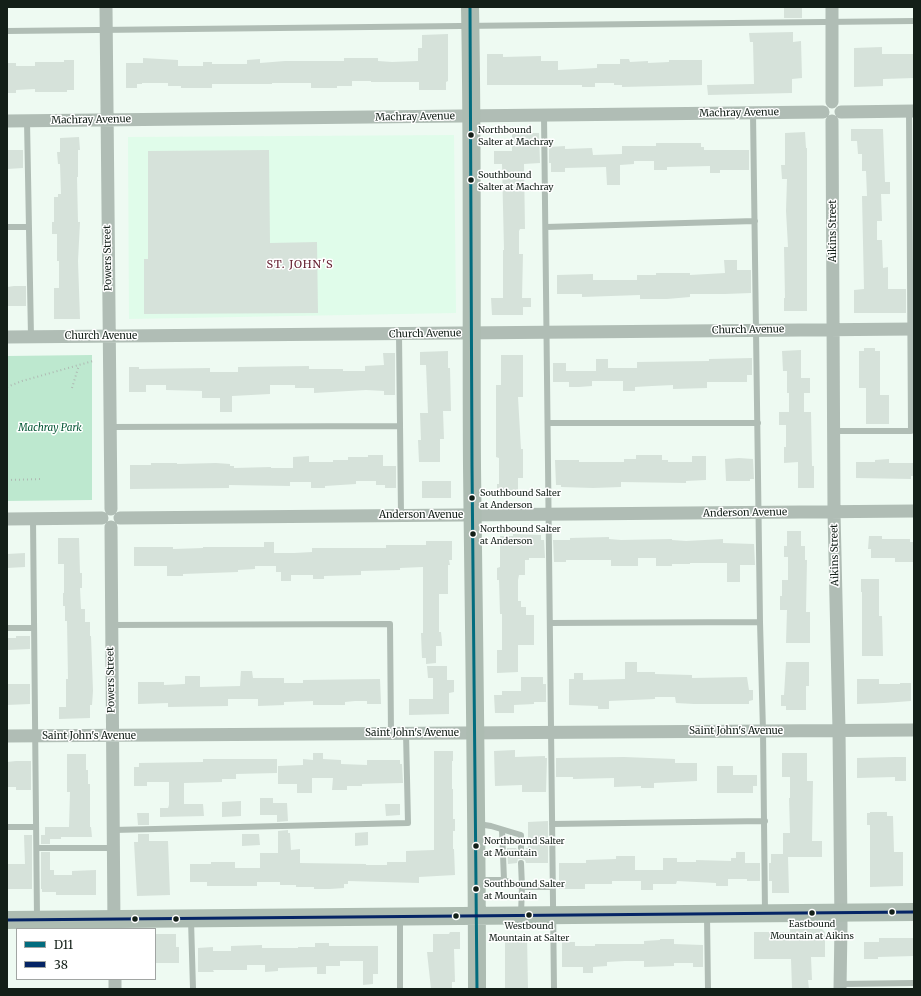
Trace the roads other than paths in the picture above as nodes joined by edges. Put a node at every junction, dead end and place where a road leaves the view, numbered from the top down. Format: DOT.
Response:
graph roads {
  1 [pos="106,7"];
  2 [pos="470,7"];
  3 [pos="832,7"];
  4 [pos="914,21"];
  5 [pos="832,22"];
  6 [pos="470,25"];
  7 [pos="106,30"];
  8 [pos="7,31"];
  9 [pos="912,111"];
  10 [pos="832,112"];
  11 [pos="754,113"];
  12 [pos="544,115"];
  13 [pos="472,116"];
  14 [pos="107,120"];
  15 [pos="7,121"];
  16 [pos="27,121"];
  17 [pos="755,221"];
  18 [pos="7,227"];
  19 [pos="30,227"];
  20 [pos="546,227"];
  21 [pos="912,329"];
  22 [pos="756,330"];
  23 [pos="834,330"];
  24 [pos="547,332"];
  25 [pos="472,333"];
  26 [pos="398,334"];
  27 [pos="109,336"];
  28 [pos="7,337"];
  29 [pos="31,337"];
  30 [pos="913,420"];
  31 [pos="548,423"];
  32 [pos="758,423"];
  33 [pos="400,426"];
  34 [pos="110,427"];
  35 [pos="834,431"];
  36 [pos="914,511"];
  37 [pos="759,512"];
  38 [pos="834,512"];
  39 [pos="549,514"];
  40 [pos="401,515"];
  41 [pos="473,515"];
  42 [pos="111,518"];
  43 [pos="7,519"];
  44 [pos="33,520"];
  45 [pos="760,622"];
  46 [pos="550,624"];
  47 [pos="111,625"];
  48 [pos="7,628"];
  49 [pos="34,628"];
  50 [pos="839,730"];
  51 [pos="914,730"];
  52 [pos="764,731"];
  53 [pos="551,732"];
  54 [pos="406,733"];
  55 [pos="476,733"];
  56 [pos="390,734"];
  57 [pos="112,735"];
  58 [pos="7,736"];
  59 [pos="35,736"];
  60 [pos="764,821"];
  61 [pos="476,824"];
  62 [pos="552,824"];
  63 [pos="7,827"];
  64 [pos="36,827"];
  65 [pos="113,830"];
  66 [pos="502,830"];
  67 [pos="37,848"];
  68 [pos="113,848"];
  69 [pos="521,848"];
  70 [pos="521,863"];
  71 [pos="478,880"];
  72 [pos="504,880"];
  73 [pos="522,887"];
  74 [pos="553,887"];
  75 [pos="914,912"];
  76 [pos="840,913"];
  77 [pos="707,914"];
  78 [pos="765,914"];
  79 [pos="478,916"];
  80 [pos="521,916"];
  81 [pos="553,916"];
  82 [pos="400,917"];
  83 [pos="191,919"];
  84 [pos="7,920"];
  85 [pos="37,920"];
  86 [pos="114,924"];
  87 [pos="914,983"];
  88 [pos="839,986"];
  89 [pos="193,989"];
  90 [pos="400,989"];
  91 [pos="478,989"];
  92 [pos="554,989"];
  93 [pos="708,989"];
  1 -- 7 [label="street, Powers Street"];
  2 -- 6 [label="main road"];
  3 -- 5 [label="street, Aikins Street"];
  4 -- 5 [label="lane"];
  5 -- 6 [label="lane"];
  5 -- 10 [label="street, Aikins Street"];
  6 -- 7 [label="lane"];
  6 -- 13 [label="main road"];
  7 -- 8 [label="lane"];
  7 -- 14 [label="street, Powers Street"];
  9 -- 10 [label="street, Machray Avenue"];
  9 -- 21 [label="lane"];
  10 -- 11 [label="street, Machray Avenue"];
  10 -- 23 [label="street, Aikins Street"];
  11 -- 12 [label="street, Machray Avenue"];
  11 -- 17 [label="lane"];
  12 -- 13 [label="street, Machray Avenue"];
  12 -- 20 [label="lane"];
  13 -- 14 [label="street, Machray Avenue"];
  13 -- 25 [label="main road"];
  14 -- 16 [label="street, Machray Avenue"];
  14 -- 27 [label="street, Powers Street"];
  15 -- 16 [label="street, Machray Avenue"];
  16 -- 19 [label="lane"];
  17 -- 20 [label="lane"];
  17 -- 22 [label="lane"];
  18 -- 19 [label="lane"];
  19 -- 29 [label="lane"];
  20 -- 24 [label="lane"];
  21 -- 23 [label="street, Church Avenue"];
  21 -- 30 [label="lane"];
  22 -- 23 [label="street, Church Avenue"];
  22 -- 24 [label="street, Church Avenue"];
  22 -- 32 [label="lane"];
  23 -- 35 [label="street, Aikins Street"];
  24 -- 25 [label="street, Church Avenue"];
  24 -- 31 [label="lane"];
  25 -- 26 [label="street, Church Avenue"];
  25 -- 41 [label="main road"];
  26 -- 27 [label="street, Church Avenue"];
  26 -- 33 [label="lane"];
  27 -- 29 [label="street, Church Avenue"];
  27 -- 34 [label="street, Powers Street"];
  28 -- 29 [label="street, Church Avenue"];
  30 -- 35 [label="lane"];
  31 -- 32 [label="lane"];
  31 -- 39 [label="lane"];
  32 -- 37 [label="lane"];
  33 -- 34 [label="lane"];
  33 -- 40 [label="lane"];
  34 -- 42 [label="street, Powers Street"];
  35 -- 38 [label="street, Aikins Street"];
  36 -- 38 [label="street, Anderson Avenue"];
  37 -- 38 [label="street, Anderson Avenue"];
  37 -- 39 [label="street, Anderson Avenue"];
  37 -- 45 [label="lane"];
  38 -- 50 [label="street, Aikins Street"];
  39 -- 41 [label="street, Anderson Avenue"];
  39 -- 46 [label="lane"];
  40 -- 41 [label="street, Anderson Avenue"];
  40 -- 42 [label="street, Anderson Avenue"];
  41 -- 55 [label="main road"];
  42 -- 44 [label="street, Anderson Avenue"];
  42 -- 47 [label="street, Powers Street"];
  43 -- 44 [label="street, Anderson Avenue"];
  44 -- 49 [label="lane"];
  45 -- 46 [label="lane"];
  45 -- 52 [label="lane"];
  46 -- 53 [label="lane"];
  47 -- 56 [label="lane"];
  47 -- 57 [label="street, Powers Street"];
  48 -- 49 [label="lane"];
  49 -- 59 [label="lane"];
  50 -- 51 [label="street, Saint John's Avenue"];
  50 -- 52 [label="street, Saint John's Avenue"];
  50 -- 76 [label="street, Aikins Street"];
  52 -- 53 [label="street, Saint John's Avenue"];
  52 -- 60 [label="lane"];
  53 -- 55 [label="street, Saint John's Avenue"];
  53 -- 62 [label="lane"];
  54 -- 55 [label="street, Saint John's Avenue"];
  54 -- 56 [label="street, Saint John's Avenue"];
  54 -- 65 [label="lane"];
  55 -- 61 [label="main road"];
  56 -- 57 [label="street, Saint John's Avenue"];
  57 -- 59 [label="street, Saint John's Avenue"];
  57 -- 65 [label="street, Powers Street"];
  58 -- 59 [label="street, Saint John's Avenue"];
  59 -- 64 [label="lane"];
  60 -- 62 [label="lane"];
  60 -- 78 [label="lane"];
  61 -- 66 [label="lane"];
  61 -- 71 [label="main road"];
  62 -- 74 [label="lane"];
  63 -- 64 [label="lane"];
  64 -- 67 [label="lane"];
  65 -- 68 [label="street, Powers Street"];
  66 -- 69 [label="lane"];
  66 -- 72 [label="lane"];
  67 -- 68 [label="lane"];
  67 -- 85 [label="lane"];
  68 -- 86 [label="street, Powers Street"];
  70 -- 73 [label="lane"];
  71 -- 72 [label="lane"];
  71 -- 79 [label="main road"];
  72 -- 73 [label="lane"];
  73 -- 74 [label="lane"];
  73 -- 80 [label="lane"];
  74 -- 81 [label="lane"];
  75 -- 76 [label="main road"];
  76 -- 78 [label="main road"];
  76 -- 88 [label="street, Aikins Street"];
  77 -- 78 [label="main road"];
  77 -- 81 [label="main road"];
  77 -- 93 [label="lane"];
  79 -- 80 [label="main road"];
  79 -- 82 [label="main road"];
  79 -- 91 [label="main road"];
  80 -- 81 [label="main road"];
  81 -- 92 [label="lane"];
  82 -- 83 [label="main road"];
  82 -- 90 [label="lane"];
  83 -- 86 [label="main road"];
  83 -- 89 [label="lane"];
  84 -- 85 [label="main road"];
  85 -- 86 [label="main road"];
  87 -- 88 [label="lane"];
}
